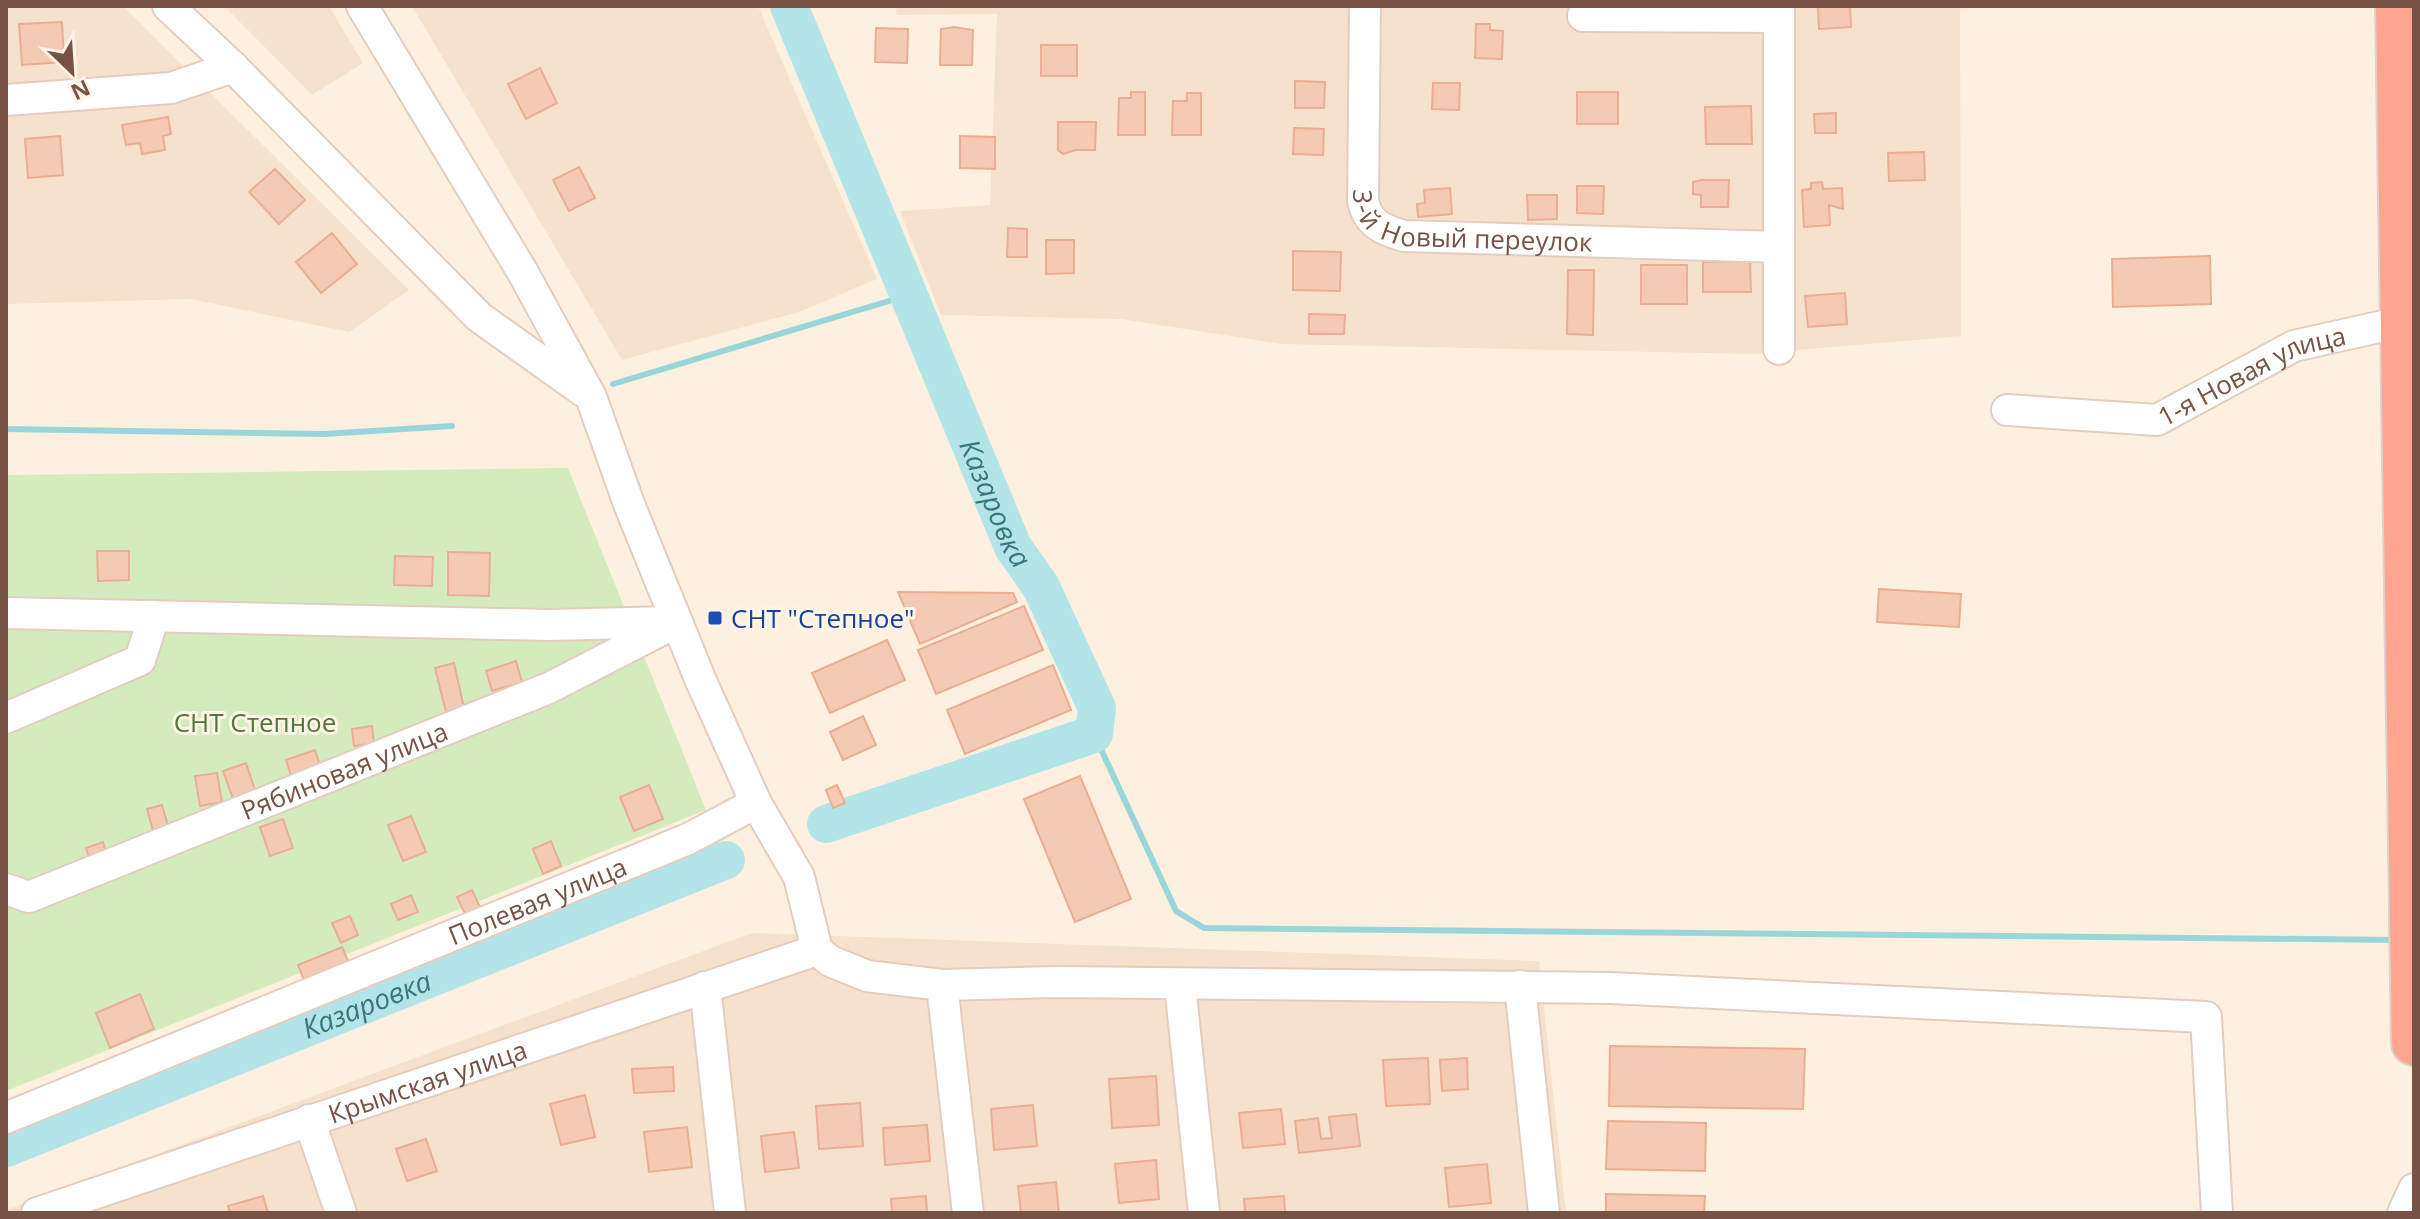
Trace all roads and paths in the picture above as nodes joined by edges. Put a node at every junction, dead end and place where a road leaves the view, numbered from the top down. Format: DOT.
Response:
graph roads {
  1 [pos="168,6"];
  2 [pos="362,6"];
  3 [pos="1365,6"];
  4 [pos="2398,6"];
  5 [pos="1779,11"];
  6 [pos="1583,16"];
  7 [pos="233,67"];
  8 [pos="6,100"];
  9 [pos="1779,247"];
  10 [pos="2407,322"];
  11 [pos="1779,349"];
  12 [pos="591,397"];
  13 [pos="2007,410"];
  14 [pos="6,613"];
  15 [pos="154,616"];
  16 [pos="677,622"];
  17 [pos="6,718"];
  18 [pos="756,803"];
  19 [pos="6,889"];
  20 [pos="2413,906"];
  21 [pos="817,950"];
  22 [pos="2413,983"];
  23 [pos="942,985"];
  24 [pos="1180,985"];
  25 [pos="1520,986"];
  26 [pos="705,987"];
  27 [pos="2414,1043"];
  28 [pos="6,1118"];
  29 [pos="309,1120"];
  30 [pos="2414,1189"];
  31 [pos="88,1204"];
  32 [pos="37,1213"];
  33 [pos="341,1213"];
  34 [pos="730,1213"];
  35 [pos="968,1213"];
  36 [pos="1204,1213"];
  37 [pos="1544,1213"];
  38 [pos="2217,1213"];
  39 [pos="2403,1213"];
  1 -- 7 [label="street"];
  2 -- 12 [label="street"];
  3 -- 9 [label="street, 3-й Новый переулок"];
  4 -- 10 [label="highway"];
  5 -- 6 [label="street"];
  5 -- 9 [label="street"];
  7 -- 8 [label="street"];
  7 -- 12 [label="street"];
  9 -- 11 [label="street"];
  10 -- 13 [label="street, 1-я Новая улица"];
  10 -- 20 [label="highway"];
  12 -- 16 [label="street"];
  14 -- 15 [label="street"];
  15 -- 16 [label="street"];
  15 -- 17 [label="street"];
  16 -- 18 [label="street"];
  16 -- 19 [label="street, Рябиновая улица"];
  18 -- 21 [label="street"];
  18 -- 28 [label="street, Полевая улица"];
  20 -- 22 [label="highway"];
  21 -- 23 [label="street"];
  21 -- 26 [label="street, Крымская улица"];
  22 -- 27 [label="highway"];
  23 -- 24 [label="street"];
  23 -- 35 [label="street"];
  24 -- 25 [label="street"];
  24 -- 36 [label="street"];
  25 -- 37 [label="street"];
  25 -- 38 [label="street"];
  26 -- 29 [label="street, Крымская улица"];
  26 -- 34 [label="street"];
  29 -- 31 [label="street, Крымская улица"];
  29 -- 33 [label="street"];
  30 -- 39 [label="street"];
  31 -- 32 [label="street, Крымская улица"];
}
